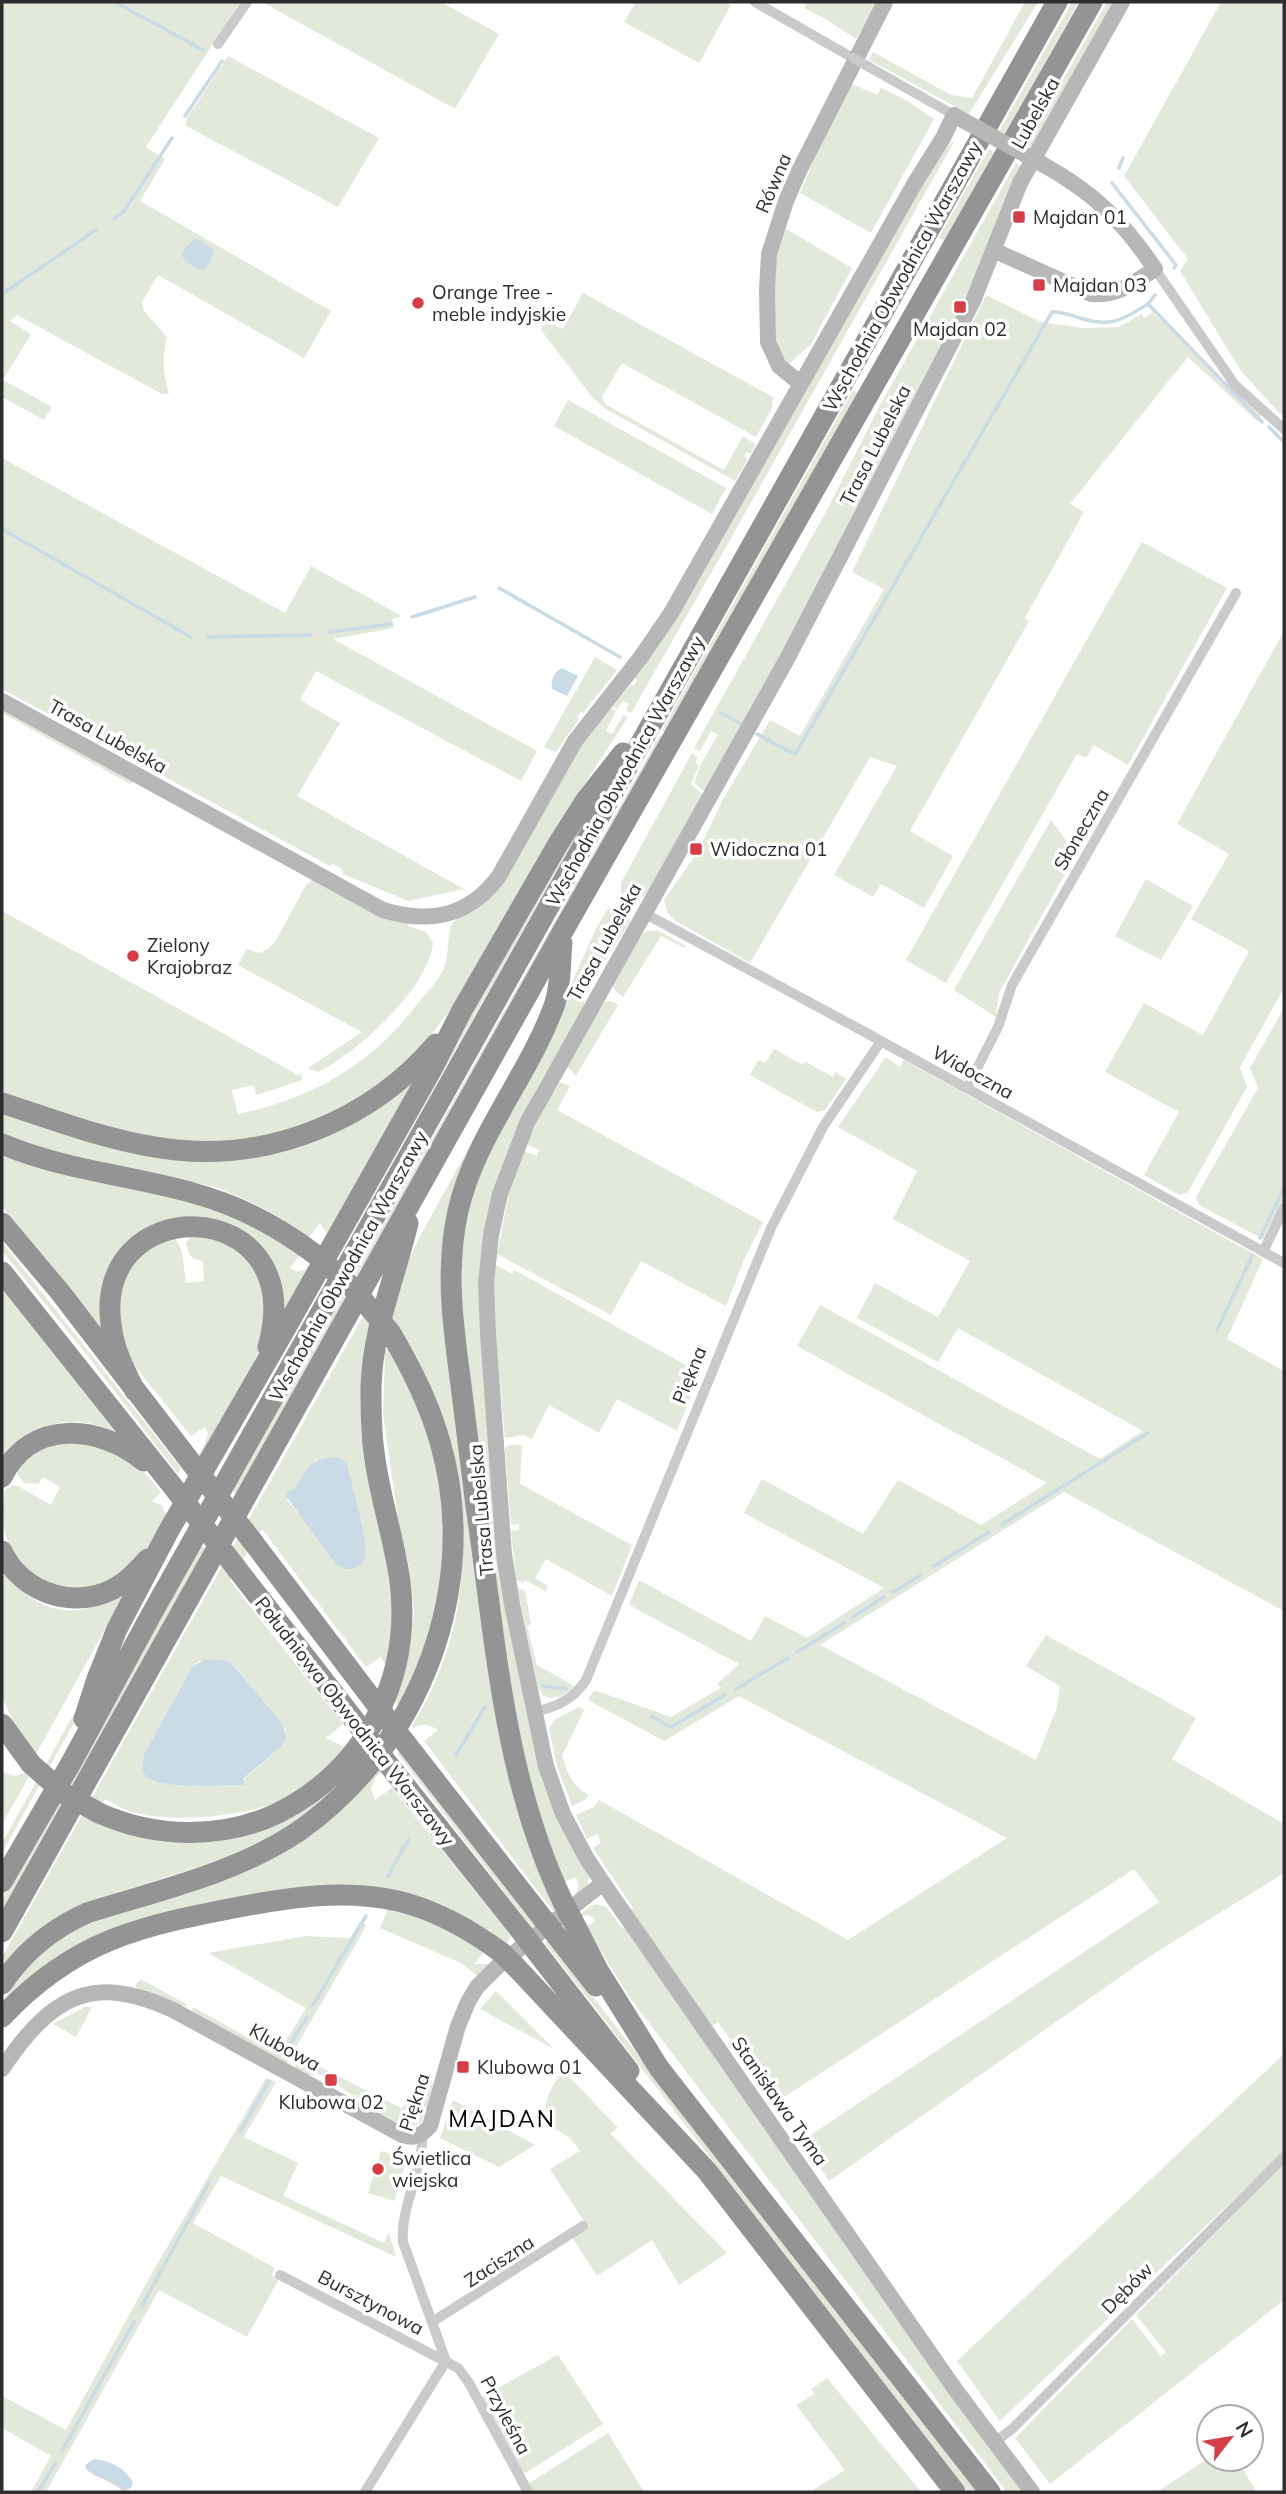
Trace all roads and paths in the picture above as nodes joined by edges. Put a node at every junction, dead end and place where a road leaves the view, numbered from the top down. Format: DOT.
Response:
graph roads {
  1 [pos="247,2"];
  2 [pos="755,2"];
  3 [pos="885,2"];
  4 [pos="1057,2"];
  5 [pos="1092,2"];
  6 [pos="1122,2"];
  7 [pos="218,44"];
  8 [pos="957,116"];
  9 [pos="993,250"];
  10 [pos="1155,269"];
  11 [pos="801,384"];
  12 [pos="1284,429"];
  13 [pos="1236,593"];
  14 [pos="2,701"];
  15 [pos="660,708"];
  16 [pos="644,913"];
  17 [pos="564,931"];
  18 [pos="461,1012"];
  19 [pos="881,1041"];
  20 [pos="967,1088"];
  21 [pos="2,1103"];
  22 [pos="2,1144"];
  23 [pos="413,1198"];
  24 [pos="1284,1208"];
  25 [pos="2,1223"];
  26 [pos="1263,1252"];
  27 [pos="1284,1264"];
  28 [pos="2,1272"];
  29 [pos="261,1368"];
  30 [pos="135,1391"];
  31 [pos="2,1477"];
  32 [pos="178,1493"];
  33 [pos="168,1532"];
  34 [pos="2,1551"];
  35 [pos="534,1712"];
  36 [pos="2,1724"];
  37 [pos="71,1763"];
  38 [pos="2,1882"];
  39 [pos="603,1884"];
  40 [pos="557,1925"];
  41 [pos="2,1932"];
  42 [pos="2,1984"];
  43 [pos="2,2017"];
  44 [pos="2,2070"];
  45 [pos="422,2135"];
  46 [pos="1284,2157"];
  47 [pos="707,2171"];
  48 [pos="583,2227"];
  49 [pos="280,2275"];
  50 [pos="432,2322"];
  51 [pos="446,2361"];
  52 [pos="994,2443"];
  53 [pos="365,2492"];
  54 [pos="527,2492"];
  55 [pos="955,2492"];
  56 [pos="990,2492"];
  57 [pos="1032,2492"];
  1 -- 7 [label="street"];
  2 -- 8 [label="street, bridge"];
  3 -- 11 [label="street, Równa"];
  4 -- 15 [label="highway, Wschodnia Obwodnica Warszawy"];
  5 -- 17 [label="highway, Wschodnia Obwodnica Warszawy"];
  6 -- 9 [label="street, Lubelska"];
  8 -- 10 [label="street, bridge"];
  8 -- 11 [label="street, Trasa Lubelska"];
  9 -- 10 [label="street"];
  9 -- 16 [label="street, Trasa Lubelska"];
  10 -- 12 [label="street"];
  11 -- 14 [label="street, Trasa Lubelska"];
  13 -- 20 [label="street, Słoneczna"];
  15 -- 18 [label="highway"];
  15 -- 37 [label="highway, Wschodnia Obwodnica Warszawy"];
  16 -- 19 [label="street, Widoczna"];
  16 -- 35 [label="street, Trasa Lubelska"];
  17 -- 23 [label="highway, Wschodnia Obwodnica Warszawy"];
  17 -- 40 [label="highway, bridge"];
  18 -- 21 [label="highway"];
  18 -- 29 [label="highway"];
  19 -- 20 [label="street, Widoczna"];
  19 -- 35 [label="street, Piękna"];
  20 -- 26 [label="street, Widoczna"];
  22 -- 42 [label="highway, bridge"];
  23 -- 36 [label="highway, bridge"];
  23 -- 41 [label="highway, Wschodnia Obwodnica Warszawy"];
  24 -- 26 [label="street"];
  25 -- 30 [label="highway, Południowa Obwodnica Warszawy"];
  26 -- 27 [label="street, Widoczna"];
  28 -- 32 [label="highway, Południowa Obwodnica Warszawy"];
  29 -- 30 [label="highway"];
  29 -- 33 [label="highway"];
  30 -- 40 [label="highway, Południowa Obwodnica Warszawy, bridge"];
  31 -- 32 [label="highway"];
  32 -- 47 [label="highway, Południowa Obwodnica Warszawy, bridge"];
  33 -- 34 [label="highway"];
  33 -- 37 [label="highway"];
  35 -- 39 [label="street, Stanisława Tyma"];
  37 -- 38 [label="highway"];
  39 -- 45 [label="street, Piękna"];
  39 -- 52 [label="street, Stanisława Tyma"];
  40 -- 56 [label="highway, Południowa Obwodnica Warszawy"];
  43 -- 47 [label="highway"];
  44 -- 45 [label="street, Klubowa"];
  45 -- 50 [label="street, Piękna"];
  46 -- 52 [label="street, Dębów"];
  47 -- 55 [label="highway"];
  48 -- 50 [label="street, Zaciszna"];
  49 -- 51 [label="street, Bursztynowa"];
  50 -- 51 [label="street, Piękna"];
  51 -- 53 [label="street"];
  51 -- 54 [label="street, Przyleśna"];
  52 -- 57 [label="street, Stanisława Tyma"];
}
